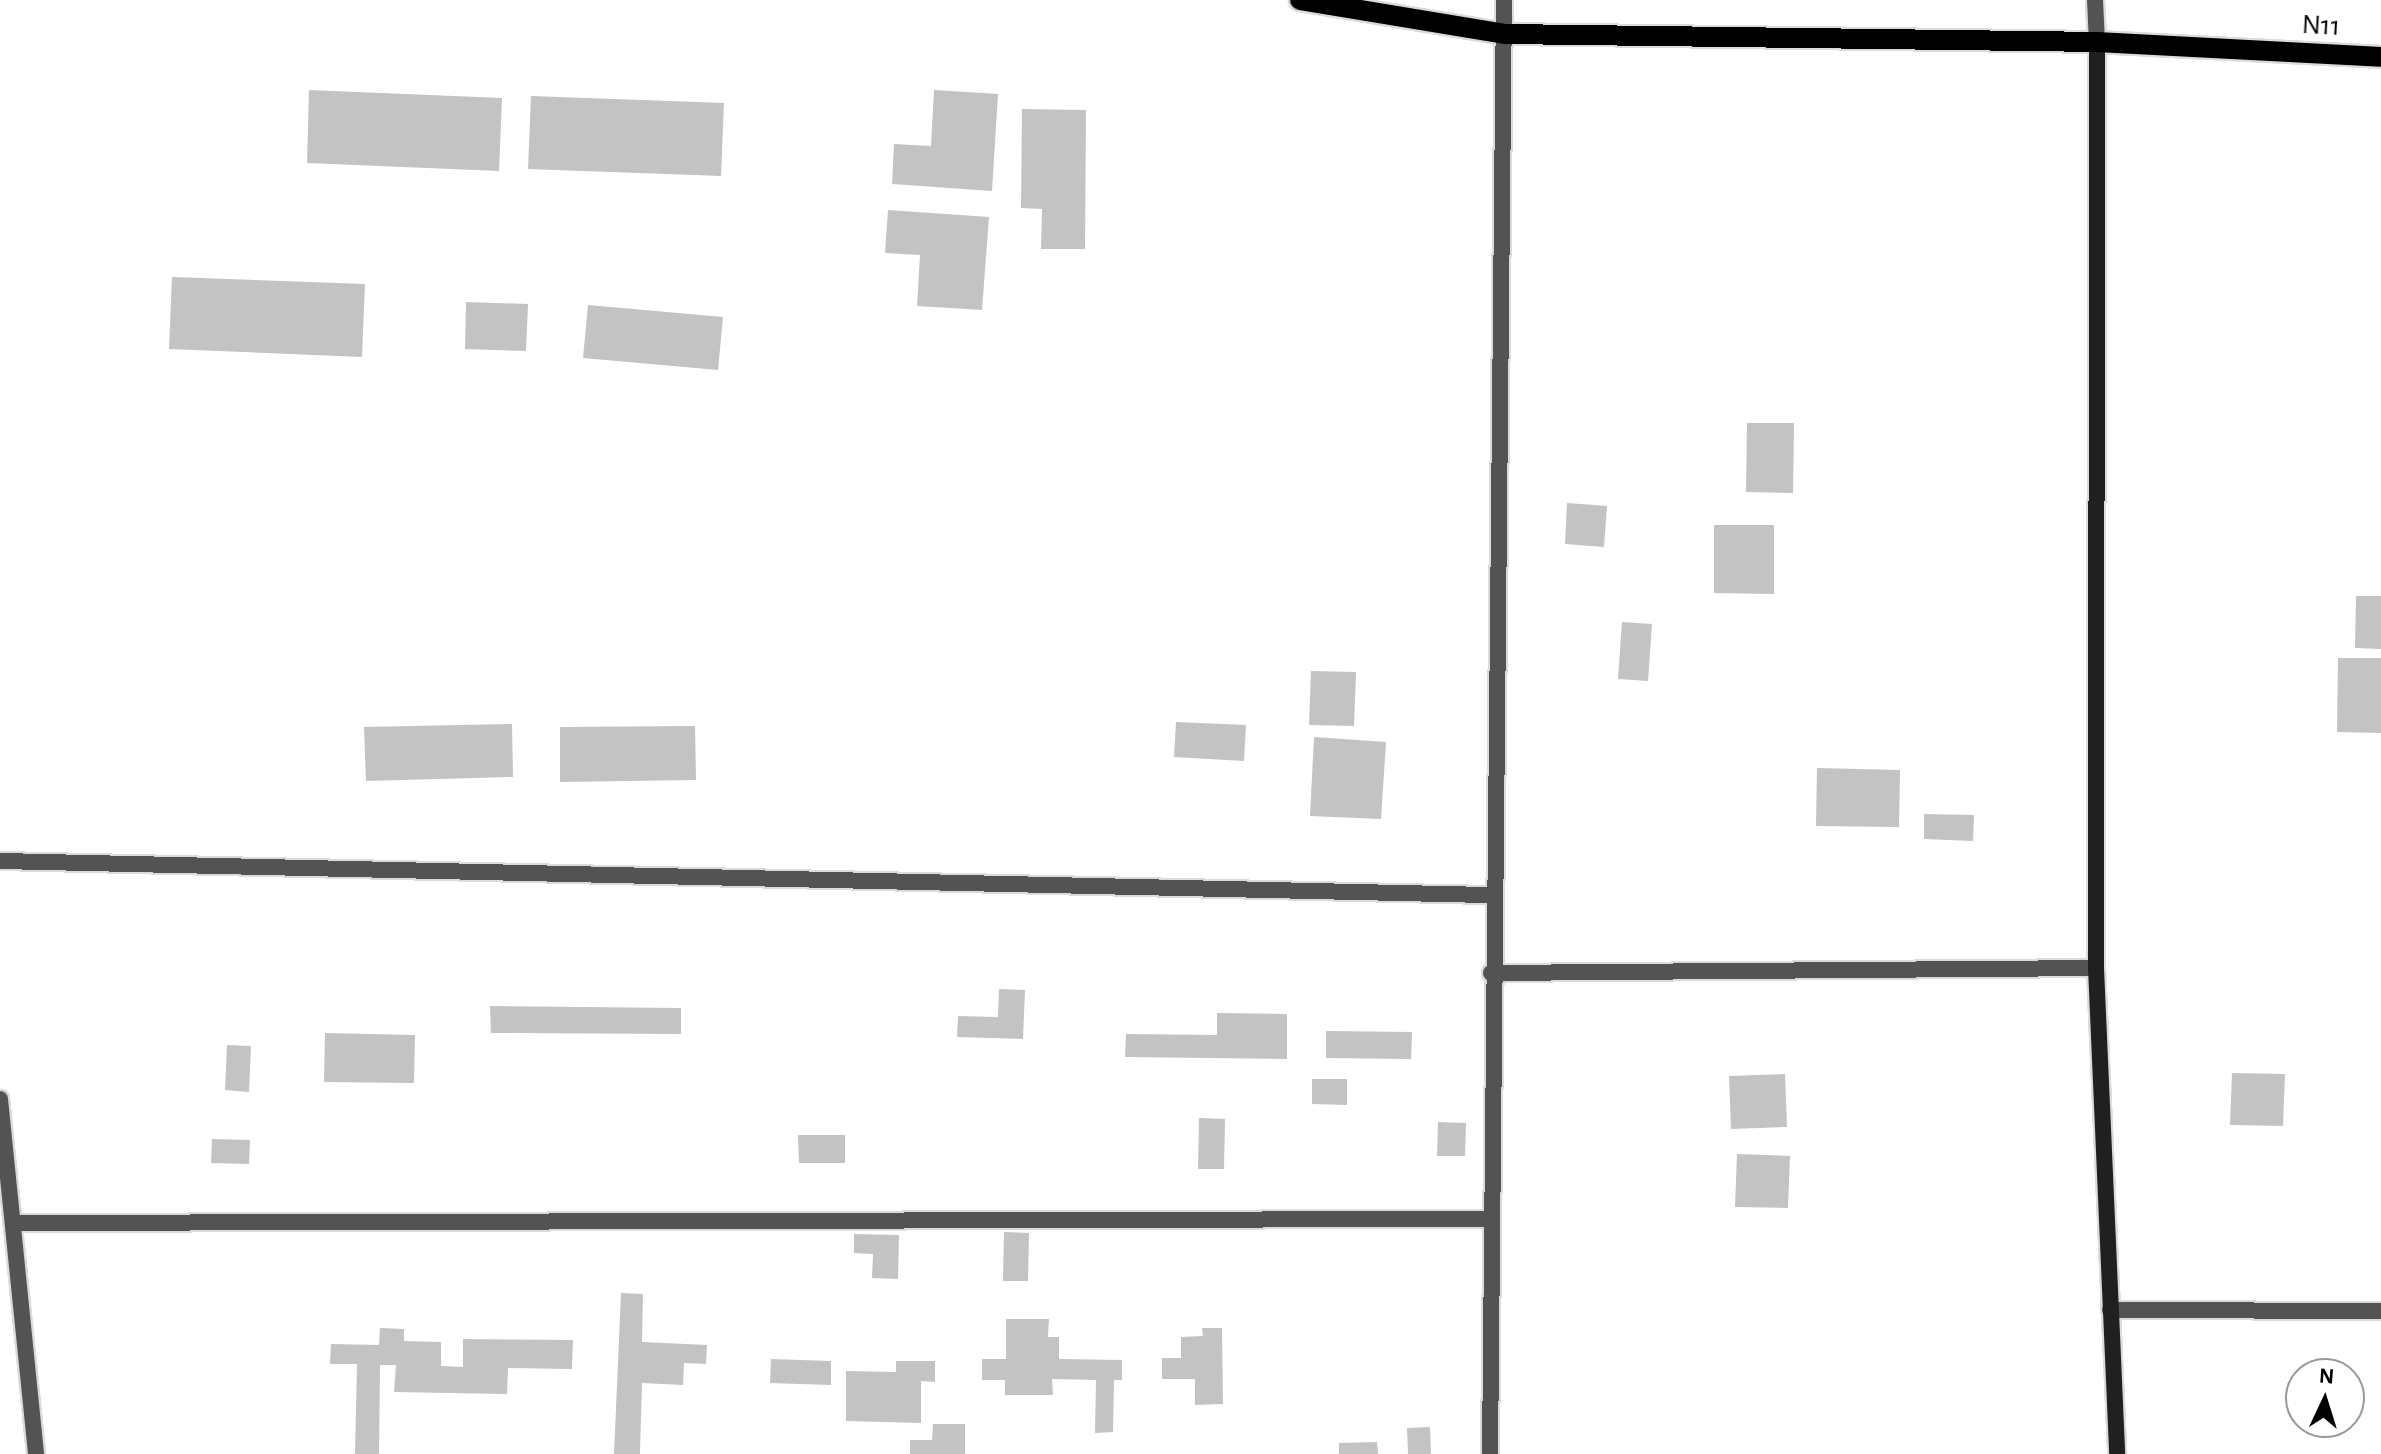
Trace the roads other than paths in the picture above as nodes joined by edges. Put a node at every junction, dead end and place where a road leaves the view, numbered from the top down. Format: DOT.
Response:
graph roads {
  1 [pos="1300,0"];
  2 [pos="1504,0"];
  3 [pos="2095,0"];
  4 [pos="1505,34"];
  5 [pos="2097,42"];
  6 [pos="2381,57"];
  7 [pos="0,861"];
  8 [pos="1492,895"];
  9 [pos="2096,968"];
  10 [pos="1491,973"];
  11 [pos="0,1099"];
  12 [pos="1491,1219"];
  13 [pos="13,1223"];
  14 [pos="2110,1310"];
  15 [pos="2381,1311"];
  16 [pos="36,1454"];
  17 [pos="1490,1454"];
  18 [pos="2117,1454"];
  1 -- 4 [label="main road, N11"];
  2 -- 4 [label="street"];
  3 -- 5 [label="street"];
  4 -- 5 [label="main road, N11"];
  4 -- 8 [label="street"];
  5 -- 6 [label="main road, N11"];
  5 -- 9 [label="street"];
  7 -- 8 [label="street"];
  8 -- 10 [label="street"];
  9 -- 10 [label="street"];
  9 -- 14 [label="street"];
  10 -- 12 [label="street"];
  11 -- 13 [label="street"];
  12 -- 13 [label="street"];
  12 -- 17 [label="street"];
  13 -- 16 [label="street"];
  14 -- 15 [label="street"];
  14 -- 18 [label="street"];
}
